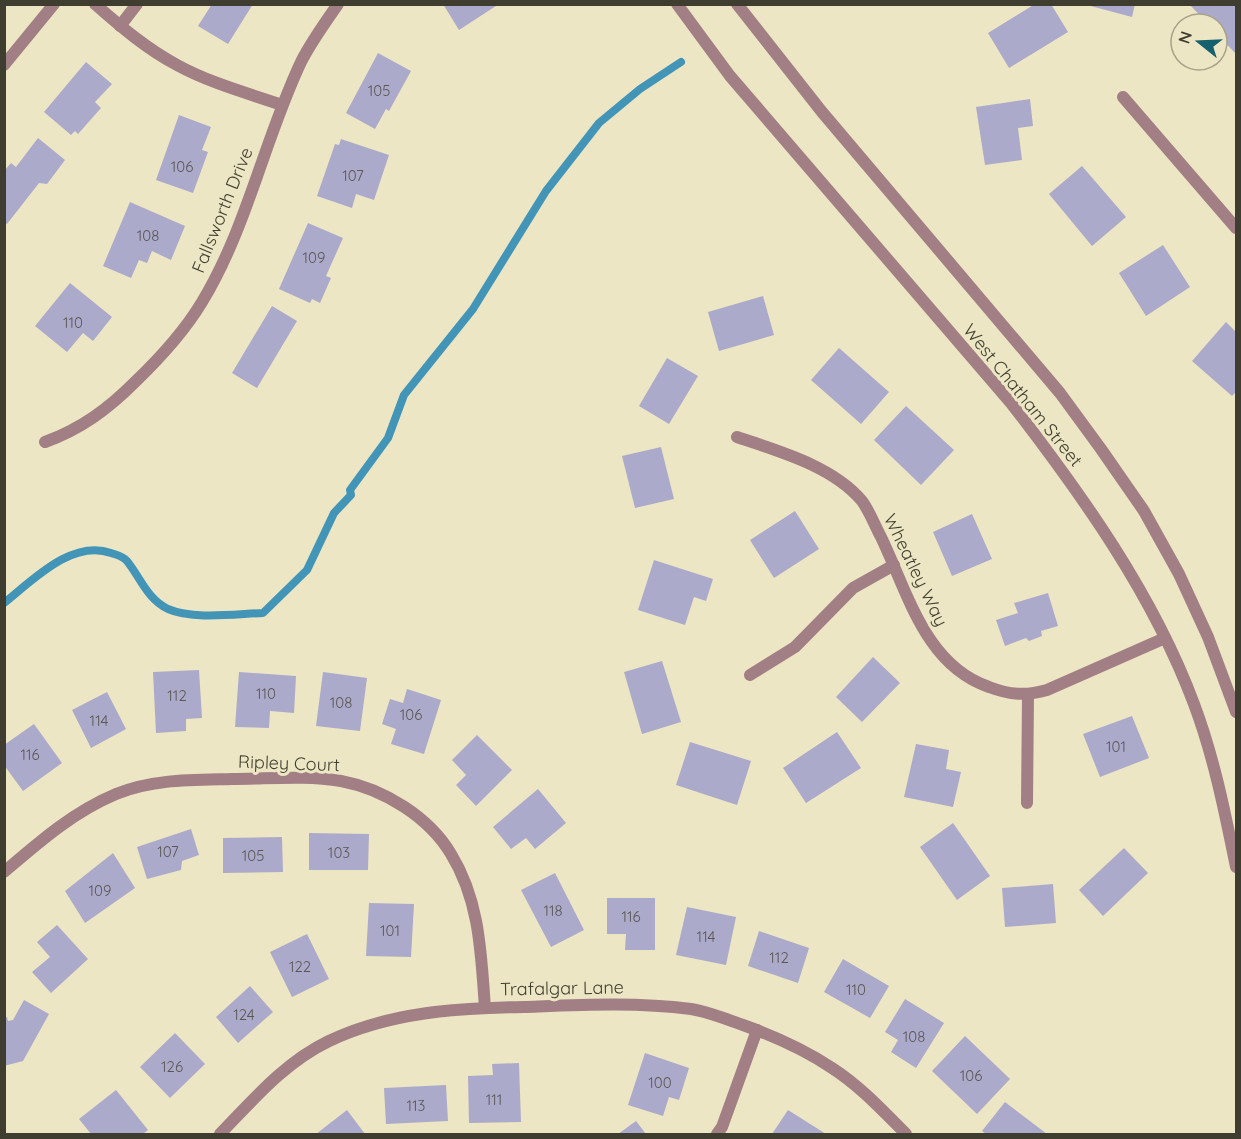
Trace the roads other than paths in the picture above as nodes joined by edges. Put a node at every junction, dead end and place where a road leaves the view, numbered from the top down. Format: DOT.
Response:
graph roads {
  1 [pos="54,4"];
  2 [pos="95,4"];
  3 [pos="137,4"];
  4 [pos="338,4"];
  5 [pos="677,4"];
  6 [pos="737,4"];
  7 [pos="120,26"];
  8 [pos="4,65"];
  9 [pos="1123,97"];
  10 [pos="282,105"];
  11 [pos="1236,228"];
  12 [pos="738,437"];
  13 [pos="45,442"];
  14 [pos="894,565"];
  15 [pos="1165,638"];
  16 [pos="750,675"];
  17 [pos="1028,695"];
  18 [pos="1236,712"];
  19 [pos="1027,803"];
  20 [pos="1236,867"];
  21 [pos="4,872"];
  22 [pos="485,1008"];
  23 [pos="757,1030"];
  24 [pos="220,1134"];
  25 [pos="717,1134"];
  26 [pos="906,1134"];
  1 -- 8 [label="street"];
  2 -- 7 [label="street"];
  3 -- 7 [label="street"];
  4 -- 10 [label="street, Fallsworth Drive"];
  5 -- 15 [label="street, West Chatham Street"];
  6 -- 18 [label="street, West Chatham Street"];
  7 -- 10 [label="street"];
  9 -- 11 [label="street"];
  10 -- 13 [label="street, Fallsworth Drive"];
  12 -- 14 [label="street, Wheatley Way"];
  14 -- 16 [label="street"];
  14 -- 17 [label="street, Wheatley Way"];
  15 -- 17 [label="street, Wheatley Way"];
  15 -- 20 [label="street, West Chatham Street"];
  17 -- 19 [label="street"];
  21 -- 22 [label="street, Ripley Court"];
  22 -- 23 [label="street, Trafalgar Lane"];
  22 -- 24 [label="street, Trafalgar Lane"];
  23 -- 25 [label="street"];
  23 -- 26 [label="street, Trafalgar Lane"];
}
